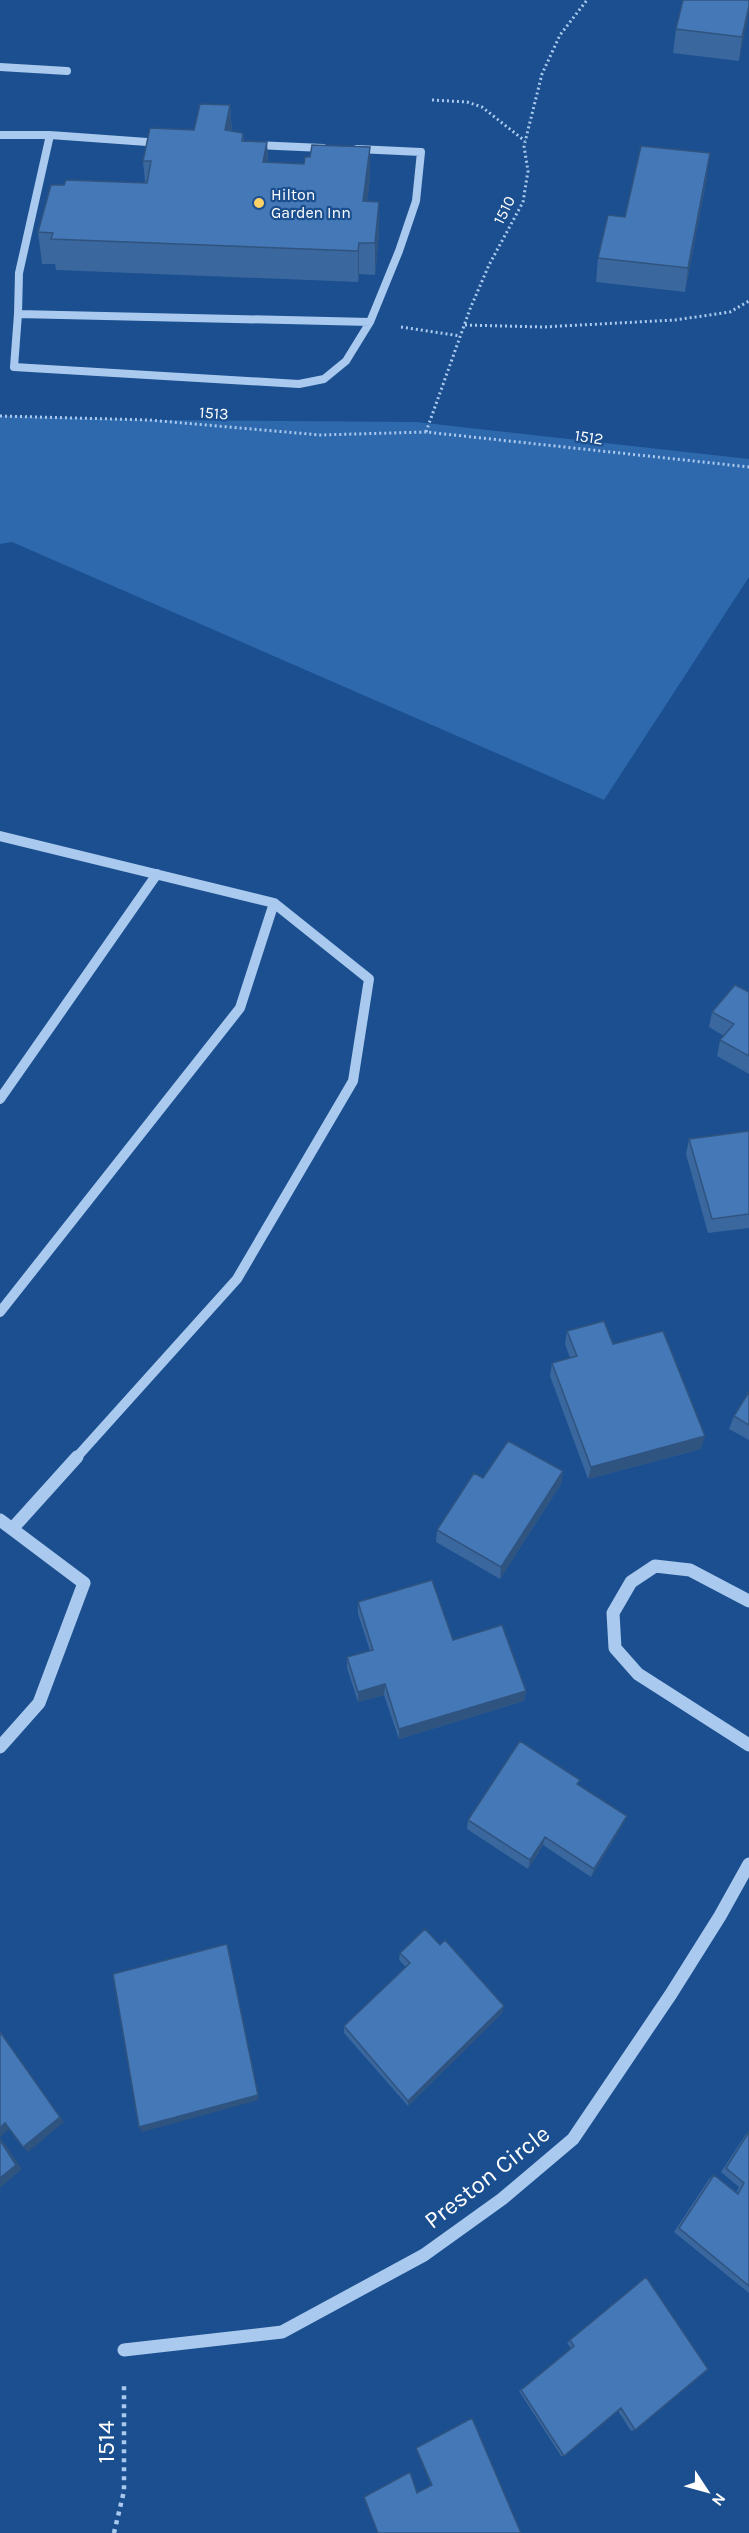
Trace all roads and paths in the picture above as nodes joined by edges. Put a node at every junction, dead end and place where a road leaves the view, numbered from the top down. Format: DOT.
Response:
graph roads {
  1 [pos="587,0"];
  2 [pos="0,67"];
  3 [pos="67,71"];
  4 [pos="432,100"];
  5 [pos="0,135"];
  6 [pos="50,135"];
  7 [pos="525,141"];
  8 [pos="171,144"];
  9 [pos="242,145"];
  10 [pos="338,149"];
  11 [pos="350,149"];
  12 [pos="749,301"];
  13 [pos="18,314"];
  14 [pos="370,322"];
  15 [pos="465,325"];
  16 [pos="460,336"];
  17 [pos="0,416"];
  18 [pos="426,432"];
  19 [pos="749,467"];
  20 [pos="0,836"];
  21 [pos="157,874"];
  22 [pos="274,903"];
  23 [pos="0,1099"];
  24 [pos="0,1312"];
  25 [pos="0,1520"];
  26 [pos="12,1529"];
  27 [pos="749,1601"];
  28 [pos="749,1745"];
  29 [pos="0,1747"];
  30 [pos="749,1864"];
  31 [pos="124,2350"];
  32 [pos="114,2533"];
  1 -- 7 [label="path, 1510"];
  2 -- 3 [label="street"];
  4 -- 7 [label="path"];
  5 -- 6 [label="street"];
  6 -- 8 [label="street"];
  6 -- 13 [label="street"];
  7 -- 15 [label="path, 1510"];
  9 -- 10 [label="street"];
  11 -- 14 [label="street"];
  12 -- 15 [label="path"];
  13 -- 14 [label="street"];
  13 -- 14 [label="street"];
  14 -- 16 [label="path"];
  15 -- 16 [label="path, 1510"];
  16 -- 18 [label="path, 1510"];
  17 -- 18 [label="path, 1513"];
  18 -- 19 [label="path, 1512"];
  20 -- 21 [label="street"];
  21 -- 22 [label="street"];
  21 -- 23 [label="street"];
  22 -- 24 [label="street"];
  22 -- 26 [label="street"];
  25 -- 26 [label="street"];
  26 -- 29 [label="street"];
  27 -- 28 [label="street"];
  30 -- 31 [label="street, Preston Circle"];
  31 -- 32 [label="path, 1514"];
}
